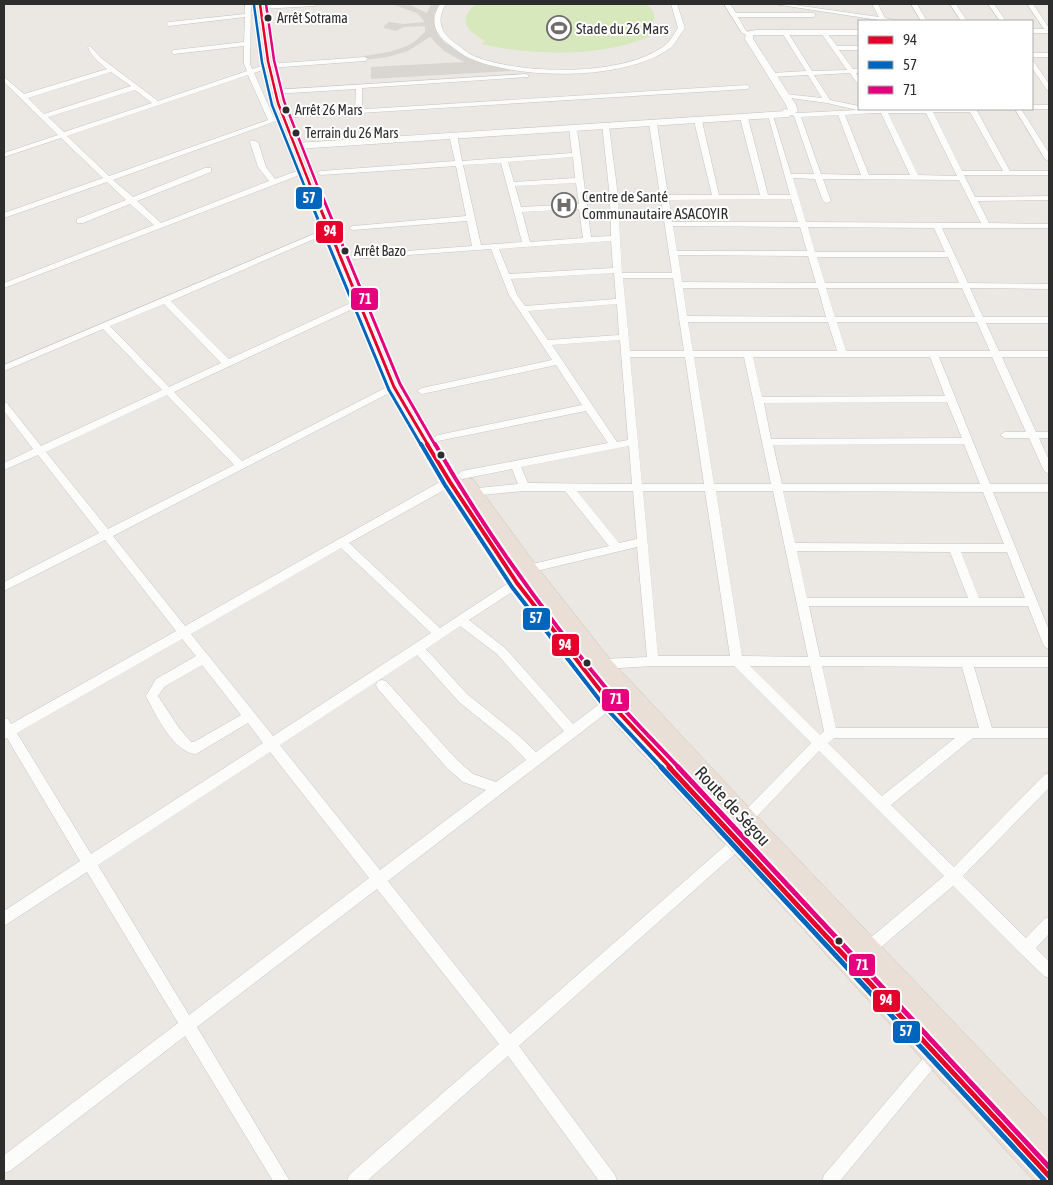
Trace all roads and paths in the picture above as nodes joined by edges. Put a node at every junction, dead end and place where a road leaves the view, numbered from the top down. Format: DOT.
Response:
graph roads {
  1 [pos="315,4"];
  2 [pos="443,4"];
  3 [pos="674,4"];
  4 [pos="727,4"];
  5 [pos="777,4"];
  6 [pos="835,4"];
  7 [pos="875,4"];
  8 [pos="914,4"];
  9 [pos="953,4"];
  10 [pos="991,4"];
  11 [pos="1030,4"];
  12 [pos="798,5"];
  13 [pos="263,6"];
  14 [pos="812,12"];
  15 [pos="839,13"];
  16 [pos="734,15"];
  17 [pos="883,19"];
  18 [pos="890,20"];
  19 [pos="923,20"];
  20 [pos="963,20"];
  21 [pos="1002,20"];
  22 [pos="169,24"];
  23 [pos="1049,31"];
  24 [pos="785,32"];
  25 [pos="821,32"];
  26 [pos="858,32"];
  27 [pos="1033,32"];
  28 [pos="747,33"];
  29 [pos="246,44"];
  30 [pos="90,48"];
  31 [pos="835,48"];
  32 [pos="858,48"];
  33 [pos="174,52"];
  34 [pos="1033,55"];
  35 [pos="1049,55"];
  36 [pos="365,58"];
  37 [pos="268,65"];
  38 [pos="1033,65"];
  39 [pos="113,69"];
  40 [pos="851,71"];
  41 [pos="858,71"];
  42 [pos="544,73"];
  43 [pos="810,73"];
  44 [pos="772,75"];
  45 [pos="4,79"];
  46 [pos="858,81"];
  47 [pos="359,86"];
  48 [pos="136,87"];
  49 [pos="747,87"];
  50 [pos="1049,89"];
  51 [pos="279,91"];
  52 [pos="786,96"];
  53 [pos="23,97"];
  54 [pos="827,101"];
  55 [pos="157,103"];
  56 [pos="1033,107"];
  57 [pos="1049,107"];
  58 [pos="858,108"];
  59 [pos="873,110"];
  60 [pos="928,110"];
  61 [pos="973,110"];
  62 [pos="1019,110"];
  63 [pos="367,111"];
  64 [pos="884,111"];
  65 [pos="791,113"];
  66 [pos="841,113"];
  67 [pos="44,116"];
  68 [pos="770,116"];
  69 [pos="283,117"];
  70 [pos="744,118"];
  71 [pos="698,121"];
  72 [pos="653,124"];
  73 [pos="605,126"];
  74 [pos="573,128"];
  75 [pos="64,134"];
  76 [pos="453,136"];
  77 [pos="254,142"];
  78 [pos="301,143"];
  79 [pos="4,155"];
  80 [pos="576,155"];
  81 [pos="1049,159"];
  82 [pos="504,160"];
  83 [pos="459,163"];
  84 [pos="208,170"];
  85 [pos="1007,172"];
  86 [pos="321,173"];
  87 [pos="1049,173"];
  88 [pos="294,174"];
  89 [pos="961,175"];
  90 [pos="788,176"];
  91 [pos="819,177"];
  92 [pos="866,177"];
  93 [pos="915,177"];
  94 [pos="108,178"];
  95 [pos="580,180"];
  96 [pos="273,182"];
  97 [pos="511,184"];
  98 [pos="764,196"];
  99 [pos="716,197"];
  100 [pos="794,197"];
  101 [pos="614,198"];
  102 [pos="664,198"];
  103 [pos="1049,198"];
  104 [pos="972,199"];
  105 [pos="131,201"];
  106 [pos="827,201"];
  107 [pos="583,206"];
  108 [pos="518,210"];
  109 [pos="4,216"];
  110 [pos="471,218"];
  111 [pos="80,221"];
  112 [pos="669,224"];
  113 [pos="803,225"];
  114 [pos="937,225"];
  115 [pos="160,226"];
  116 [pos="986,226"];
  117 [pos="1049,226"];
  118 [pos="353,228"];
  119 [pos="317,236"];
  120 [pos="615,238"];
  121 [pos="587,240"];
  122 [pos="527,244"];
  123 [pos="494,247"];
  124 [pos="477,248"];
  125 [pos="673,253"];
  126 [pos="812,254"];
  127 [pos="950,255"];
  128 [pos="354,257"];
  129 [pos="618,273"];
  130 [pos="506,277"];
  131 [pos="677,280"];
  132 [pos="821,285"];
  133 [pos="4,286"];
  134 [pos="965,286"];
  135 [pos="1049,286"];
  136 [pos="165,300"];
  137 [pos="621,301"];
  138 [pos="358,303"];
  139 [pos="522,309"];
  140 [pos="684,319"];
  141 [pos="832,319"];
  142 [pos="980,320"];
  143 [pos="1049,320"];
  144 [pos="105,326"];
  145 [pos="624,337"];
  146 [pos="545,343"];
  147 [pos="626,354"];
  148 [pos="689,354"];
  149 [pos="748,354"];
  150 [pos="842,354"];
  151 [pos="934,354"];
  152 [pos="996,354"];
  153 [pos="1049,354"];
  154 [pos="558,362"];
  155 [pos="227,364"];
  156 [pos="4,368"];
  157 [pos="394,387"];
  158 [pos="422,390"];
  159 [pos="167,391"];
  160 [pos="952,399"];
  161 [pos="758,400"];
  162 [pos="4,405"];
  163 [pos="589,407"];
  164 [pos="1005,435"];
  165 [pos="1032,435"];
  166 [pos="1049,435"];
  167 [pos="438,438"];
  168 [pos="968,441"];
  169 [pos="634,442"];
  170 [pos="767,442"];
  171 [pos="615,446"];
  172 [pos="40,450"];
  173 [pos="240,465"];
  174 [pos="515,465"];
  175 [pos="4,467"];
  176 [pos="1049,471"];
  177 [pos="467,483"];
  178 [pos="442,486"];
  179 [pos="524,488"];
  180 [pos="569,488"];
  181 [pos="638,488"];
  182 [pos="710,488"];
  183 [pos="777,488"];
  184 [pos="1049,488"];
  185 [pos="987,489"];
  186 [pos="106,534"];
  187 [pos="642,542"];
  188 [pos="342,543"];
  189 [pos="790,547"];
  190 [pos="617,548"];
  191 [pos="954,548"];
  192 [pos="1011,548"];
  193 [pos="522,576"];
  194 [pos="4,587"];
  195 [pos="802,602"];
  196 [pos="975,602"];
  197 [pos="1032,602"];
  198 [pos="460,620"];
  199 [pos="183,632"];
  200 [pos="439,634"];
  201 [pos="1049,644"];
  202 [pos="418,648"];
  203 [pos="203,658"];
  204 [pos="653,661"];
  205 [pos="737,661"];
  206 [pos="815,661"];
  207 [pos="966,661"];
  208 [pos="1049,662"];
  209 [pos="602,664"];
  210 [pos="382,685"];
  211 [pos="610,703"];
  212 [pos="249,716"];
  213 [pos="5,730"];
  214 [pos="573,732"];
  215 [pos="972,732"];
  216 [pos="987,732"];
  217 [pos="831,733"];
  218 [pos="1049,733"];
  219 [pos="819,742"];
  220 [pos="271,744"];
  221 [pos="535,760"];
  222 [pos="1049,779"];
  223 [pos="498,789"];
  224 [pos="881,805"];
  225 [pos="739,831"];
  226 [pos="89,863"];
  227 [pos="953,877"];
  228 [pos="379,880"];
  229 [pos="4,919"];
  230 [pos="1049,924"];
  231 [pos="868,949"];
  232 [pos="1026,949"];
  233 [pos="1049,971"];
  234 [pos="188,1026"];
  235 [pos="509,1045"];
  236 [pos="937,1053"];
  237 [pos="1049,1143"];
  238 [pos="4,1165"];
  239 [pos="1049,1176"];
  240 [pos="282,1181"];
  241 [pos="355,1181"];
  242 [pos="610,1181"];
  243 [pos="830,1181"];
  1 -- 13 [label="street"];
  2 -- 42 [label="street"];
  3 -- 42 [label="street"];
  4 -- 16 [label="street"];
  5 -- 12 [label="street"];
  6 -- 15 [label="street"];
  7 -- 17 [label="street"];
  8 -- 19 [label="street"];
  9 -- 20 [label="street"];
  10 -- 21 [label="street"];
  11 -- 23 [label="street"];
  12 -- 14 [label="street"];
  13 -- 22 [label="street"];
  13 -- 29 [label="street"];
  13 -- 37 [label="highway, Route de Ségou"];
  14 -- 15 [label="street"];
  14 -- 16 [label="street"];
  14 -- 25 [label="street"];
  15 -- 17 [label="street"];
  16 -- 28 [label="street"];
  17 -- 18 [label="street"];
  23 -- 27 [label="street"];
  24 -- 25 [label="street"];
  24 -- 28 [label="street"];
  24 -- 43 [label="street"];
  25 -- 26 [label="street"];
  25 -- 31 [label="street"];
  28 -- 44 [label="street"];
  28 -- 65 [label="street"];
  29 -- 33 [label="street"];
  29 -- 37 [label="street"];
  30 -- 39 [label="street"];
  31 -- 32 [label="street"];
  31 -- 40 [label="street"];
  34 -- 35 [label="street"];
  36 -- 37 [label="street"];
  37 -- 51 [label="highway, Route de Ségou"];
  37 -- 55 [label="street"];
  37 -- 69 [label="street"];
  38 -- 50 [label="street"];
  39 -- 48 [label="street"];
  39 -- 53 [label="street"];
  40 -- 41 [label="street"];
  40 -- 43 [label="street"];
  40 -- 46 [label="street"];
  42 -- 47 [label="street"];
  43 -- 44 [label="street"];
  43 -- 54 [label="street"];
  44 -- 52 [label="street"];
  45 -- 53 [label="street"];
  47 -- 51 [label="street"];
  47 -- 63 [label="street"];
  48 -- 55 [label="street"];
  48 -- 67 [label="street"];
  49 -- 63 [label="street"];
  51 -- 69 [label="highway, Route de Ségou"];
  52 -- 54 [label="street"];
  52 -- 65 [label="street"];
  53 -- 67 [label="street"];
  54 -- 58 [label="street"];
  55 -- 75 [label="street"];
  56 -- 57 [label="street"];
  59 -- 64 [label="street"];
  59 -- 66 [label="street"];
  60 -- 64 [label="street"];
  60 -- 89 [label="street"];
  61 -- 85 [label="street"];
  62 -- 81 [label="street"];
  63 -- 69 [label="street"];
  64 -- 93 [label="street"];
  65 -- 66 [label="street"];
  65 -- 68 [label="street"];
  65 -- 78 [label="street"];
  65 -- 91 [label="street"];
  66 -- 92 [label="street"];
  67 -- 75 [label="street"];
  68 -- 70 [label="street"];
  68 -- 90 [label="street"];
  69 -- 78 [label="highway, Route de Ségou"];
  69 -- 94 [label="street"];
  70 -- 71 [label="street"];
  70 -- 98 [label="street"];
  71 -- 72 [label="street"];
  71 -- 99 [label="street"];
  72 -- 73 [label="street"];
  72 -- 102 [label="street"];
  73 -- 74 [label="street"];
  73 -- 101 [label="street"];
  74 -- 76 [label="street"];
  74 -- 80 [label="street"];
  75 -- 79 [label="street"];
  75 -- 94 [label="street"];
  76 -- 78 [label="street"];
  76 -- 83 [label="street"];
  77 -- 96 [label="street"];
  78 -- 86 [label="highway, Route de Ségou"];
  78 -- 138 [label="highway, Route de Ségou"];
  80 -- 82 [label="street"];
  80 -- 95 [label="street"];
  82 -- 83 [label="street"];
  82 -- 97 [label="street"];
  83 -- 86 [label="street"];
  83 -- 110 [label="street"];
  84 -- 105 [label="street"];
  85 -- 87 [label="street"];
  85 -- 89 [label="street"];
  86 -- 128 [label="highway, Route de Ségou"];
  88 -- 96 [label="street"];
  89 -- 93 [label="street"];
  89 -- 104 [label="street"];
  90 -- 91 [label="street"];
  90 -- 100 [label="street"];
  91 -- 92 [label="street"];
  91 -- 106 [label="street"];
  92 -- 93 [label="street"];
  94 -- 105 [label="street"];
  94 -- 109 [label="street"];
  95 -- 97 [label="street"];
  95 -- 107 [label="street"];
  96 -- 115 [label="street"];
  97 -- 108 [label="street"];
  98 -- 99 [label="street"];
  98 -- 100 [label="street"];
  99 -- 102 [label="street"];
  100 -- 113 [label="street"];
  101 -- 102 [label="street"];
  101 -- 120 [label="street"];
  102 -- 112 [label="street"];
  103 -- 104 [label="street"];
  104 -- 116 [label="street"];
  105 -- 111 [label="street"];
  105 -- 115 [label="street"];
  107 -- 108 [label="street"];
  107 -- 121 [label="street"];
  108 -- 122 [label="street"];
  110 -- 118 [label="street"];
  110 -- 124 [label="street"];
  112 -- 113 [label="street"];
  112 -- 125 [label="street"];
  113 -- 114 [label="street"];
  113 -- 126 [label="street"];
  114 -- 116 [label="street"];
  114 -- 127 [label="street"];
  115 -- 133 [label="street"];
  116 -- 117 [label="street"];
  119 -- 136 [label="street"];
  120 -- 121 [label="street"];
  120 -- 129 [label="street"];
  121 -- 122 [label="street"];
  122 -- 123 [label="street"];
  123 -- 124 [label="street"];
  123 -- 130 [label="street"];
  124 -- 128 [label="street"];
  125 -- 126 [label="street"];
  125 -- 131 [label="street"];
  126 -- 127 [label="street"];
  126 -- 132 [label="street"];
  127 -- 134 [label="street"];
  128 -- 167 [label="highway, Route de Ségou"];
  129 -- 130 [label="street"];
  129 -- 131 [label="street"];
  129 -- 137 [label="street"];
  130 -- 139 [label="street"];
  131 -- 132 [label="street"];
  131 -- 140 [label="street"];
  132 -- 134 [label="street"];
  132 -- 141 [label="street"];
  134 -- 135 [label="street"];
  134 -- 142 [label="street"];
  136 -- 144 [label="street"];
  136 -- 155 [label="street"];
  137 -- 139 [label="street"];
  137 -- 145 [label="street"];
  138 -- 155 [label="street"];
  138 -- 157 [label="highway, Route de Ségou"];
  139 -- 146 [label="street"];
  140 -- 141 [label="street"];
  140 -- 148 [label="street"];
  141 -- 142 [label="street"];
  141 -- 150 [label="street"];
  142 -- 143 [label="street"];
  142 -- 152 [label="street"];
  144 -- 156 [label="street"];
  144 -- 159 [label="street"];
  145 -- 146 [label="street"];
  145 -- 147 [label="street"];
  146 -- 154 [label="street"];
  147 -- 148 [label="street"];
  147 -- 169 [label="street"];
  148 -- 149 [label="street"];
  148 -- 182 [label="street"];
  149 -- 150 [label="street"];
  149 -- 161 [label="street"];
  150 -- 151 [label="street"];
  151 -- 152 [label="street"];
  151 -- 160 [label="street"];
  152 -- 153 [label="street"];
  152 -- 165 [label="street"];
  154 -- 158 [label="street"];
  154 -- 163 [label="street"];
  155 -- 159 [label="street"];
  157 -- 173 [label="street"];
  157 -- 193 [label="highway, Route de Ségou"];
  159 -- 172 [label="street"];
  159 -- 173 [label="street"];
  160 -- 161 [label="street"];
  160 -- 168 [label="street"];
  161 -- 170 [label="street"];
  162 -- 172 [label="street"];
  163 -- 167 [label="street"];
  163 -- 171 [label="street"];
  164 -- 165 [label="street"];
  165 -- 166 [label="street"];
  165 -- 176 [label="street"];
  167 -- 177 [label="highway, Route de Ségou"];
  168 -- 170 [label="street"];
  168 -- 185 [label="street"];
  169 -- 171 [label="street"];
  169 -- 181 [label="street"];
  170 -- 183 [label="street"];
  171 -- 174 [label="street"];
  172 -- 175 [label="street"];
  172 -- 186 [label="street"];
  173 -- 186 [label="street"];
  174 -- 177 [label="street"];
  174 -- 179 [label="street"];
  177 -- 179 [label="street"];
  177 -- 193 [label="highway, Route de Ségou"];
  178 -- 188 [label="street"];
  179 -- 180 [label="street"];
  180 -- 181 [label="street"];
  180 -- 190 [label="street"];
  181 -- 182 [label="street"];
  181 -- 187 [label="street"];
  182 -- 183 [label="street"];
  182 -- 205 [label="street"];
  183 -- 185 [label="street"];
  183 -- 189 [label="street"];
  184 -- 185 [label="street"];
  185 -- 192 [label="street"];
  186 -- 194 [label="street"];
  186 -- 199 [label="street"];
  187 -- 190 [label="street"];
  187 -- 204 [label="street"];
  188 -- 199 [label="street"];
  188 -- 200 [label="street"];
  189 -- 191 [label="street"];
  189 -- 195 [label="street"];
  190 -- 193 [label="street"];
  191 -- 192 [label="street"];
  191 -- 196 [label="street"];
  192 -- 197 [label="street"];
  193 -- 198 [label="street"];
  193 -- 209 [label="highway, Route de Ségou"];
  193 -- 211 [label="highway, Route de Ségou"];
  195 -- 196 [label="street"];
  195 -- 206 [label="street"];
  196 -- 197 [label="street"];
  197 -- 201 [label="street"];
  198 -- 200 [label="street"];
  198 -- 214 [label="street"];
  199 -- 203 [label="street"];
  199 -- 213 [label="street"];
  200 -- 202 [label="street"];
  202 -- 220 [label="street"];
  202 -- 221 [label="street"];
  203 -- 212 [label="street"];
  203 -- 212 [label="street"];
  204 -- 205 [label="street"];
  204 -- 209 [label="street"];
  205 -- 206 [label="street"];
  205 -- 219 [label="street"];
  206 -- 207 [label="street"];
  206 -- 217 [label="street"];
  207 -- 208 [label="street"];
  207 -- 216 [label="street"];
  209 -- 225 [label="highway, Route de Ségou"];
  210 -- 223 [label="street"];
  211 -- 214 [label="street"];
  211 -- 225 [label="highway, Route de Ségou"];
  212 -- 220 [label="street"];
  213 -- 226 [label="street"];
  214 -- 221 [label="street"];
  215 -- 216 [label="street"];
  215 -- 217 [label="street"];
  215 -- 224 [label="street"];
  216 -- 218 [label="street"];
  217 -- 219 [label="street"];
  219 -- 224 [label="street"];
  219 -- 225 [label="street"];
  220 -- 226 [label="street"];
  220 -- 228 [label="street"];
  221 -- 223 [label="street"];
  222 -- 227 [label="street"];
  223 -- 228 [label="street"];
  224 -- 227 [label="street"];
  225 -- 231 [label="highway, Route de Ségou"];
  225 -- 235 [label="street"];
  225 -- 236 [label="highway, Route de Ségou"];
  226 -- 229 [label="street"];
  226 -- 234 [label="street"];
  227 -- 231 [label="street"];
  227 -- 232 [label="street"];
  228 -- 234 [label="street"];
  228 -- 235 [label="street"];
  230 -- 232 [label="street"];
  231 -- 237 [label="highway, Route de Ségou"];
  232 -- 233 [label="street"];
  234 -- 238 [label="street"];
  234 -- 240 [label="street"];
  235 -- 241 [label="street"];
  235 -- 242 [label="street"];
  236 -- 239 [label="highway, Route de Ségou"];
  236 -- 243 [label="street"];
}
